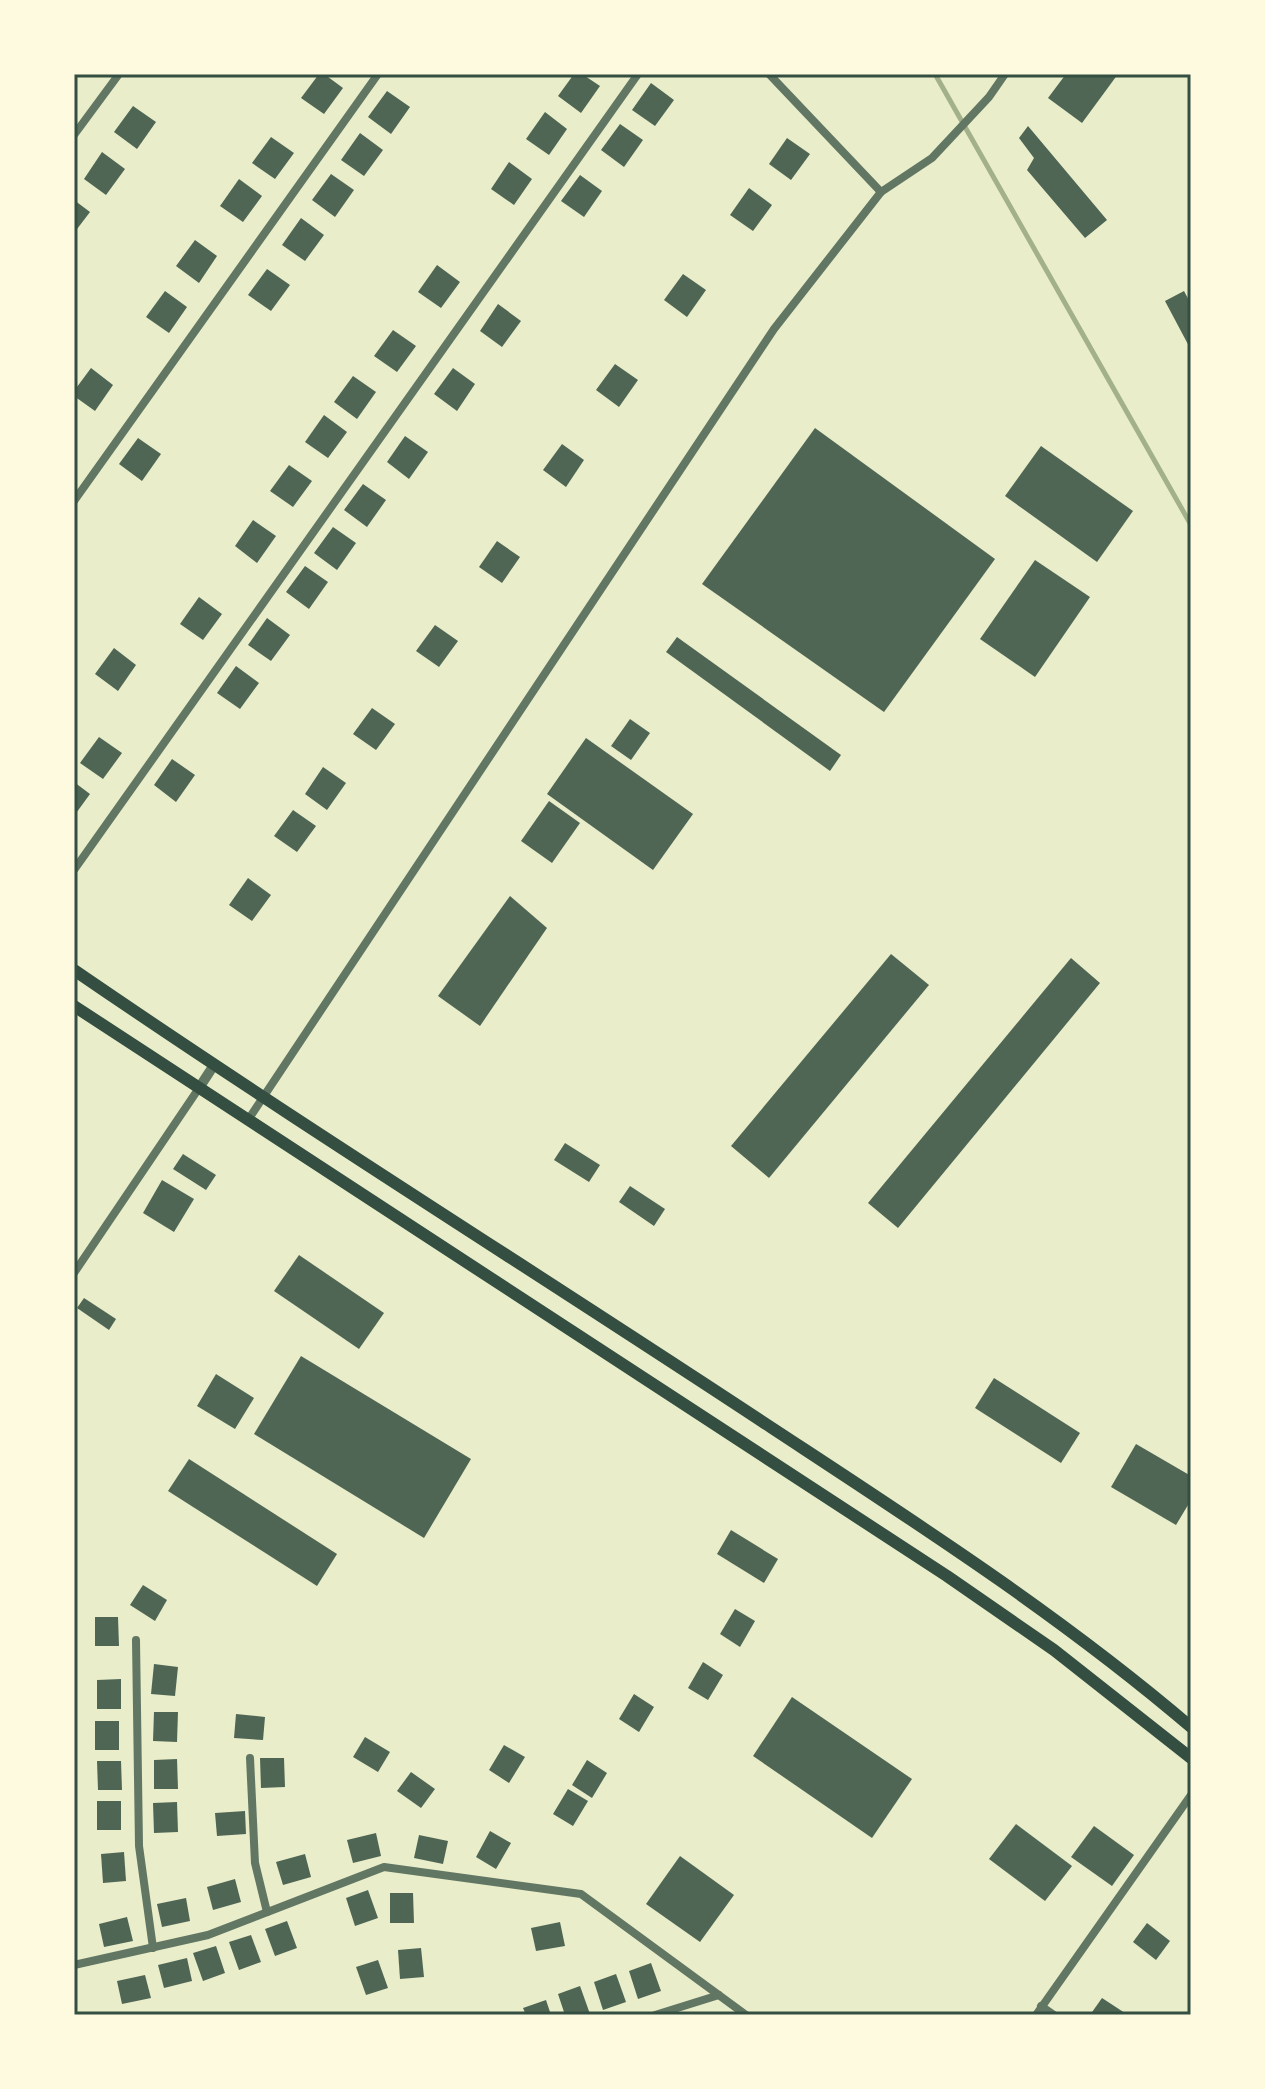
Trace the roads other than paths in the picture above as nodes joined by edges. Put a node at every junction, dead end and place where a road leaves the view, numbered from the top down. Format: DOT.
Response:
graph roads {
  1 [pos="119,74"];
  2 [pos="378,74"];
  3 [pos="638,74"];
  4 [pos="769,74"];
  5 [pos="1005,74"];
  6 [pos="74,135"];
  7 [pos="881,192"];
  8 [pos="74,501"];
  9 [pos="74,870"];
  10 [pos="74,970"];
  11 [pos="74,1006"];
  12 [pos="214,1065"];
  13 [pos="199,1088"];
  14 [pos="263,1097"];
  15 [pos="248,1120"];
  16 [pos="74,1273"];
  17 [pos="136,1640"];
  18 [pos="1191,1727"];
  19 [pos="250,1758"];
  20 [pos="1191,1758"];
  21 [pos="1191,1795"];
  22 [pos="267,1912"];
  23 [pos="153,1948"];
  24 [pos="74,1965"];
  25 [pos="719,1995"];
  26 [pos="1041,2006"];
  27 [pos="655,2015"];
  28 [pos="746,2015"];
  29 [pos="1036,2015"];
  30 [pos="1054,2015"];
  1 -- 6 [label="street"];
  2 -- 8 [label="street"];
  3 -- 9 [label="street"];
  4 -- 7 [label="street"];
  5 -- 7 [label="street"];
  7 -- 14 [label="street"];
  10 -- 12 [label="main road"];
  11 -- 13 [label="main road"];
  12 -- 13 [label="street"];
  12 -- 14 [label="main road"];
  13 -- 15 [label="main road"];
  13 -- 16 [label="street"];
  14 -- 15 [label="street"];
  14 -- 18 [label="main road"];
  15 -- 20 [label="main road"];
  17 -- 23 [label="street"];
  19 -- 22 [label="street"];
  21 -- 26 [label="street"];
  22 -- 23 [label="street"];
  22 -- 25 [label="street"];
  23 -- 24 [label="street"];
  25 -- 27 [label="street"];
  25 -- 28 [label="street"];
  26 -- 29 [label="street"];
  26 -- 30 [label="street"];
}
